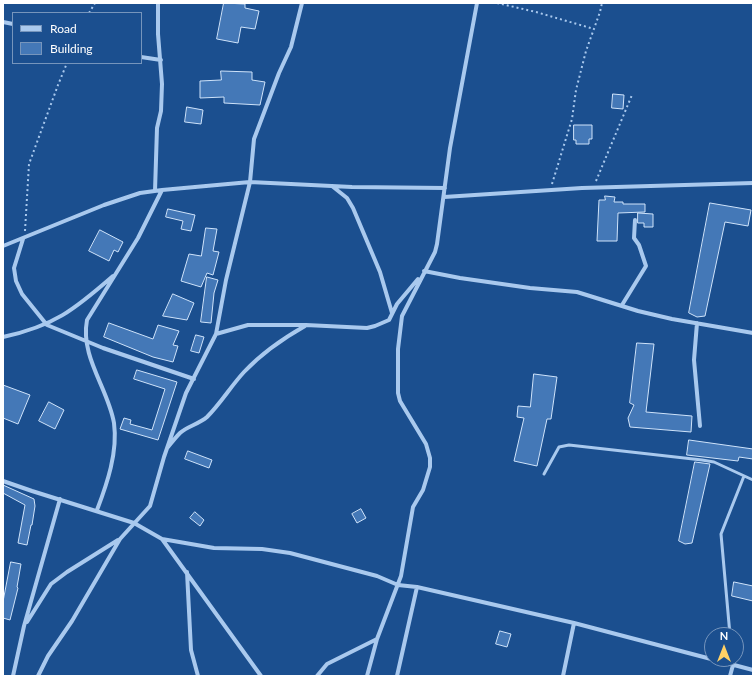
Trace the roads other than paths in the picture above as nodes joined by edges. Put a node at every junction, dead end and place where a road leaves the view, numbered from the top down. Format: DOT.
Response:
graph roads {
  1 [pos="158,3"];
  2 [pos="302,3"];
  3 [pos="477,3"];
  4 [pos="142,57"];
  5 [pos="161,60"];
  6 [pos="250,182"];
  7 [pos="753,183"];
  8 [pos="331,186"];
  9 [pos="445,188"];
  10 [pos="162,190"];
  11 [pos="155,191"];
  12 [pos="444,198"];
  13 [pos="635,220"];
  14 [pos="23,239"];
  15 [pos="3,246"];
  16 [pos="117,272"];
  17 [pos="424,272"];
  18 [pos="622,305"];
  19 [pos="392,313"];
  20 [pos="697,322"];
  21 [pos="47,325"];
  22 [pos="306,325"];
  23 [pos="753,333"];
  24 [pos="216,334"];
  25 [pos="3,337"];
  26 [pos="86,340"];
  27 [pos="194,379"];
  28 [pos="700,426"];
  29 [pos="167,449"];
  30 [pos="544,474"];
  31 [pos="744,476"];
  32 [pos="3,480"];
  33 [pos="753,480"];
  34 [pos="60,499"];
  35 [pos="97,510"];
  36 [pos="134,523"];
  37 [pos="120,539"];
  38 [pos="162,539"];
  39 [pos="187,572"];
  40 [pos="398,585"];
  41 [pos="417,587"];
  42 [pos="574,623"];
  43 [pos="24,626"];
  44 [pos="729,627"];
  45 [pos="377,639"];
  46 [pos="704,657"];
  47 [pos="741,667"];
  48 [pos="753,670"];
  49 [pos="13,676"];
  50 [pos="38,676"];
  51 [pos="198,676"];
  52 [pos="261,676"];
  53 [pos="316,676"];
  54 [pos="367,676"];
  55 [pos="397,676"];
  56 [pos="563,676"];
  1 -- 5 [label="street"];
  2 -- 6 [label="street"];
  3 -- 9 [label="street"];
  4 -- 5 [label="street"];
  5 -- 11 [label="street"];
  6 -- 8 [label="street"];
  6 -- 10 [label="street"];
  6 -- 24 [label="street"];
  7 -- 12 [label="street"];
  8 -- 9 [label="street"];
  8 -- 19 [label="street"];
  9 -- 12 [label="street"];
  10 -- 11 [label="street"];
  10 -- 16 [label="street"];
  11 -- 14 [label="street"];
  12 -- 17 [label="street"];
  13 -- 18 [label="street"];
  14 -- 15 [label="street"];
  14 -- 21 [label="street"];
  16 -- 21 [label="street"];
  16 -- 26 [label="street"];
  17 -- 18 [label="street"];
  17 -- 19 [label="street"];
  17 -- 40 [label="street"];
  18 -- 20 [label="street"];
  19 -- 22 [label="street"];
  20 -- 23 [label="street"];
  20 -- 28 [label="street"];
  21 -- 25 [label="street"];
  21 -- 26 [label="street"];
  22 -- 24 [label="street"];
  22 -- 29 [label="street"];
  24 -- 27 [label="street"];
  26 -- 27 [label="street"];
  26 -- 35 [label="street"];
  27 -- 29 [label="street"];
  29 -- 36 [label="street"];
  30 -- 31 [label="lane"];
  31 -- 33 [label="lane"];
  31 -- 44 [label="lane"];
  32 -- 34 [label="street"];
  34 -- 35 [label="street"];
  34 -- 43 [label="street"];
  35 -- 36 [label="street"];
  36 -- 37 [label="street"];
  36 -- 38 [label="street"];
  37 -- 43 [label="street"];
  37 -- 50 [label="street"];
  38 -- 39 [label="street"];
  38 -- 40 [label="street"];
  39 -- 51 [label="street"];
  39 -- 52 [label="street"];
  40 -- 41 [label="street"];
  40 -- 45 [label="street"];
  41 -- 42 [label="street"];
  41 -- 55 [label="street"];
  42 -- 46 [label="street"];
  42 -- 56 [label="street"];
  43 -- 49 [label="street"];
  45 -- 53 [label="street"];
  45 -- 54 [label="street"];
  47 -- 48 [label="street"];
}
